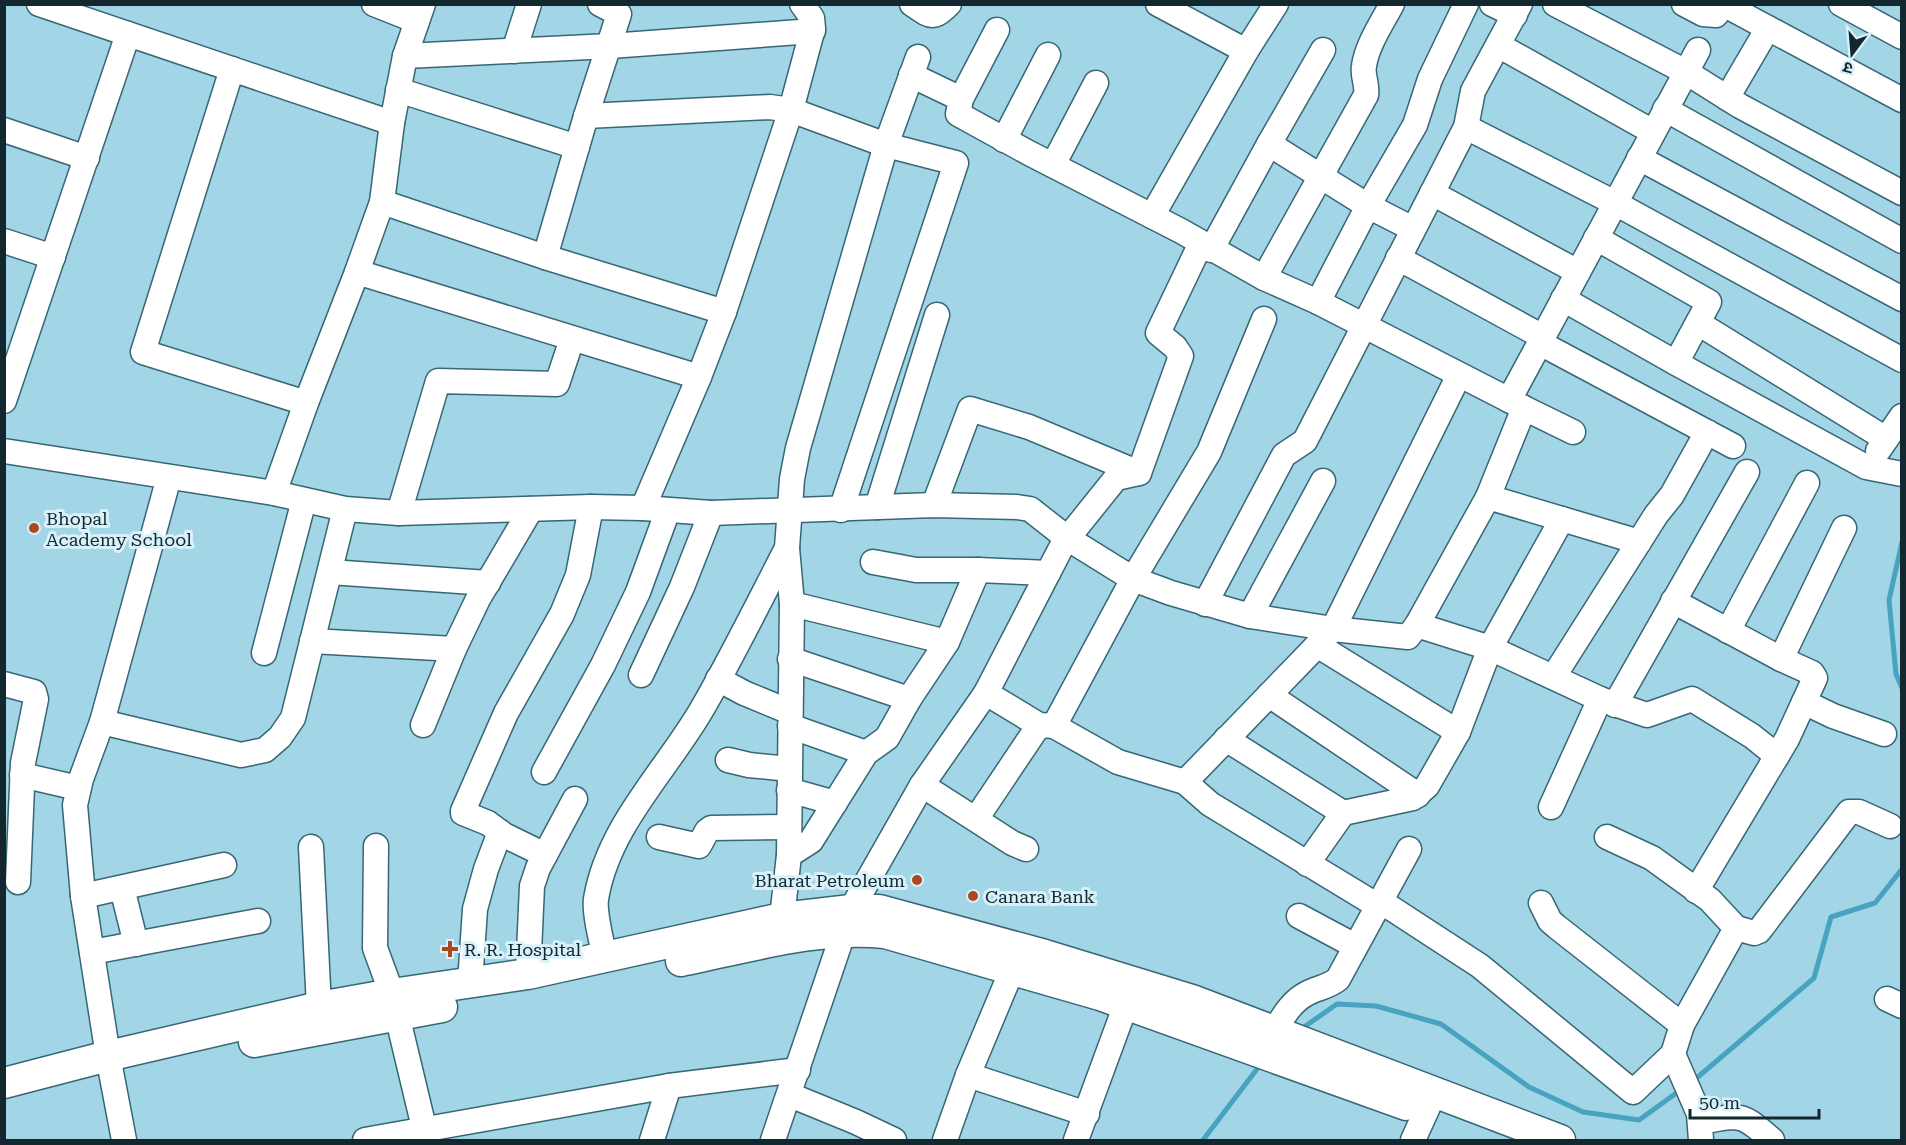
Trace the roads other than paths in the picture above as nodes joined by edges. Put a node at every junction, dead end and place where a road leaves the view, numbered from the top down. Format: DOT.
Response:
graph roads {
  1 [pos="39,4"];
  2 [pos="374,4"];
  3 [pos="529,4"];
  4 [pos="600,4"];
  5 [pos="802,4"];
  6 [pos="912,4"];
  7 [pos="949,4"];
  8 [pos="1158,4"];
  9 [pos="1276,4"];
  10 [pos="1392,4"];
  11 [pos="1466,4"];
  12 [pos="1492,4"];
  13 [pos="1555,4"];
  14 [pos="1684,4"];
  15 [pos="1841,4"];
  16 [pos="1725,5"];
  17 [pos="1518,10"];
  18 [pos="420,13"];
  19 [pos="1768,28"];
  20 [pos="998,30"];
  21 [pos="813,31"];
  22 [pos="128,34"];
  23 [pos="1902,37"];
  24 [pos="1498,45"];
  25 [pos="610,46"];
  26 [pos="1323,50"];
  27 [pos="1698,50"];
  28 [pos="514,51"];
  29 [pos="1246,51"];
  30 [pos="1048,55"];
  31 [pos="405,56"];
  32 [pos="232,69"];
  33 [pos="1686,72"];
  34 [pos="1096,83"];
  35 [pos="398,90"];
  36 [pos="1727,98"];
  37 [pos="961,99"];
  38 [pos="1902,100"];
  39 [pos="1665,109"];
  40 [pos="790,110"];
  41 [pos="586,116"];
  42 [pos="392,123"];
  43 [pos="1466,127"];
  44 [pos="4,130"];
  45 [pos="1653,132"];
  46 [pos="1004,140"];
  47 [pos="1269,144"];
  48 [pos="886,145"];
  49 [pos="577,147"];
  50 [pos="87,158"];
  51 [pos="1639,158"];
  52 [pos="1053,165"];
  53 [pos="1320,176"];
  54 [pos="1432,193"];
  55 [pos="1902,193"];
  56 [pos="382,202"];
  57 [pos="1615,203"];
  58 [pos="1368,206"];
  59 [pos="1152,216"];
  60 [pos="1413,229"];
  61 [pos="1596,238"];
  62 [pos="4,240"];
  63 [pos="1902,241"];
  64 [pos="1206,246"];
  65 [pos="53,257"];
  66 [pos="545,257"];
  67 [pos="1398,258"];
  68 [pos="357,272"];
  69 [pos="1578,272"];
  70 [pos="1264,278"];
  71 [pos="1563,299"];
  72 [pos="1902,299"];
  73 [pos="1318,302"];
  74 [pos="724,312"];
  75 [pos="937,315"];
  76 [pos="1264,319"];
  77 [pos="1698,323"];
  78 [pos="1364,326"];
  79 [pos="572,339"];
  80 [pos="1541,340"];
  81 [pos="1902,360"];
  82 [pos="1676,363"];
  83 [pos="1459,375"];
  84 [pos="699,377"];
  85 [pos="4,400"];
  86 [pos="306,403"];
  87 [pos="1517,404"];
  88 [pos="1902,416"];
  89 [pos="1573,432"];
  90 [pos="1707,432"];
  91 [pos="1886,439"];
  92 [pos="1733,446"];
  93 [pos="4,451"];
  94 [pos="1866,467"];
  95 [pos="1747,472"];
  96 [pos="1139,473"];
  97 [pos="1901,474"];
  98 [pos="169,477"];
  99 [pos="1323,481"];
  100 [pos="1807,483"];
  101 [pos="274,494"];
  102 [pos="1488,497"];
  103 [pos="304,500"];
  104 [pos="933,506"];
  105 [pos="591,507"];
  106 [pos="877,507"];
  107 [pos="643,508"];
  108 [pos="345,509"];
  109 [pos="531,509"];
  110 [pos="668,510"];
  111 [pos="841,510"];
  112 [pos="790,511"];
  113 [pos="399,513"];
  114 [pos="711,513"];
  115 [pos="1562,519"];
  116 [pos="1844,528"];
  117 [pos="1067,538"];
  118 [pos="1639,542"];
  119 [pos="787,548"];
  120 [pos="873,562"];
  121 [pos="978,570"];
  122 [pos="330,572"];
  123 [pos="1048,573"];
  124 [pos="1133,579"];
  125 [pos="488,583"];
  126 [pos="1673,601"];
  127 [pos="792,604"];
  128 [pos="1204,604"];
  129 [pos="1250,616"];
  130 [pos="1417,625"];
  131 [pos="1728,631"];
  132 [pos="1325,637"];
  133 [pos="312,641"];
  134 [pos="947,642"];
  135 [pos="1490,648"];
  136 [pos="454,649"];
  137 [pos="264,653"];
  138 [pos="790,659"];
  139 [pos="1781,659"];
  140 [pos="641,675"];
  141 [pos="1554,676"];
  142 [pos="718,679"];
  143 [pos="4,684"];
  144 [pos="986,693"];
  145 [pos="1269,694"];
  146 [pos="909,699"];
  147 [pos="1607,702"];
  148 [pos="1804,702"];
  149 [pos="790,719"];
  150 [pos="102,723"];
  151 [pos="423,725"];
  152 [pos="1047,725"];
  153 [pos="1458,732"];
  154 [pos="1884,734"];
  155 [pos="1226,739"];
  156 [pos="866,753"];
  157 [pos="1777,756"];
  158 [pos="728,760"];
  159 [pos="544,772"];
  160 [pos="22,775"];
  161 [pos="789,779"];
  162 [pos="1185,782"];
  163 [pos="922,785"];
  164 [pos="78,788"];
  165 [pos="1418,795"];
  166 [pos="575,799"];
  167 [pos="835,803"];
  168 [pos="1551,807"];
  169 [pos="1343,813"];
  170 [pos="976,819"];
  171 [pos="1890,826"];
  172 [pos="788,827"];
  173 [pos="500,832"];
  174 [pos="658,837"];
  175 [pos="1607,837"];
  176 [pos="376,846"];
  177 [pos="311,847"];
  178 [pos="1026,849"];
  179 [pos="1408,849"];
  180 [pos="545,855"];
  181 [pos="789,855"];
  182 [pos="1307,864"];
  183 [pos="224,865"];
  184 [pos="18,882"];
  185 [pos="122,888"];
  186 [pos="1696,891"];
  187 [pos="83,896"];
  188 [pos="1380,903"];
  189 [pos="1541,903"];
  190 [pos="1299,916"];
  191 [pos="782,918"];
  192 [pos="258,921"];
  193 [pos="848,921"];
  194 [pos="1736,928"];
  195 [pos="136,944"];
  196 [pos="1355,946"];
  197 [pos="92,952"];
  198 [pos="604,958"];
  199 [pos="1012,970"];
  200 [pos="528,974"];
  201 [pos="470,983"];
  202 [pos="1130,994"];
  203 [pos="395,1004"];
  204 [pos="319,1007"];
  205 [pos="1682,1025"];
  206 [pos="1274,1031"];
  207 [pos="1673,1054"];
  208 [pos="110,1064"];
  209 [pos="798,1070"];
  210 [pos="968,1075"];
  211 [pos="4,1083"];
  212 [pos="669,1086"];
  213 [pos="790,1095"];
  214 [pos="4,1100"];
  215 [pos="1430,1103"];
  216 [pos="1087,1114"];
  217 [pos="1700,1125"];
  218 [pos="853,1131"];
  219 [pos="426,1135"];
  220 [pos="952,1139"];
  221 [pos="124,1140"];
  222 [pos="365,1140"];
  223 [pos="652,1140"];
  224 [pos="773,1140"];
  225 [pos="894,1140"];
  226 [pos="1076,1140"];
  227 [pos="1413,1140"];
  228 [pos="1502,1140"];
  229 [pos="1560,1140"];
  230 [pos="1772,1140"];
  1 -- 22 [label="street"];
  2 -- 18 [label="street"];
  3 -- 28 [label="street"];
  4 -- 25 [label="street"];
  5 -- 21 [label="street"];
  6 -- 7 [label="street"];
  8 -- 29 [label="street"];
  9 -- 29 [label="street"];
  10 -- 53 [label="street"];
  11 -- 58 [label="street"];
  12 -- 17 [label="street"];
  13 -- 33 [label="street"];
  14 -- 16 [label="street"];
  15 -- 23 [label="street"];
  16 -- 19 [label="street"];
  17 -- 24 [label="street"];
  18 -- 31 [label="street"];
  19 -- 36 [label="street"];
  19 -- 38 [label="street"];
  20 -- 37 [label="street"];
  21 -- 25 [label="street"];
  21 -- 40 [label="street"];
  22 -- 32 [label="street"];
  22 -- 50 [label="street"];
  24 -- 43 [label="street"];
  24 -- 45 [label="street"];
  25 -- 28 [label="street"];
  25 -- 41 [label="street"];
  26 -- 47 [label="street"];
  27 -- 33 [label="street"];
  28 -- 31 [label="street"];
  29 -- 59 [label="street"];
  30 -- 46 [label="street"];
  31 -- 35 [label="street"];
  32 -- 42 [label="street"];
  32 -- 86 [label="street"];
  33 -- 36 [label="street"];
  33 -- 39 [label="street"];
  34 -- 52 [label="street"];
  35 -- 42 [label="street"];
  35 -- 49 [label="street"];
  36 -- 55 [label="street"];
  37 -- 46 [label="street"];
  37 -- 48 [label="street"];
  39 -- 45 [label="street"];
  39 -- 63 [label="street"];
  40 -- 41 [label="street"];
  40 -- 48 [label="street"];
  40 -- 74 [label="street"];
  41 -- 49 [label="street"];
  42 -- 56 [label="street"];
  43 -- 54 [label="street"];
  43 -- 57 [label="street"];
  44 -- 50 [label="street"];
  45 -- 51 [label="street"];
  46 -- 52 [label="street"];
  47 -- 53 [label="street"];
  47 -- 64 [label="street"];
  48 -- 111 [label="street"];
  48 -- 112 [label="street"];
  49 -- 66 [label="street"];
  50 -- 65 [label="street"];
  51 -- 57 [label="street"];
  51 -- 72 [label="street"];
  52 -- 59 [label="street"];
  53 -- 58 [label="street"];
  53 -- 70 [label="street"];
  54 -- 60 [label="street"];
  54 -- 69 [label="street"];
  56 -- 66 [label="street"];
  56 -- 68 [label="street"];
  57 -- 61 [label="street"];
  57 -- 81 [label="street"];
  58 -- 60 [label="street"];
  58 -- 73 [label="street"];
  59 -- 64 [label="street"];
  60 -- 67 [label="street"];
  61 -- 69 [label="street"];
  61 -- 77 [label="street"];
  62 -- 65 [label="street"];
  64 -- 70 [label="street"];
  64 -- 96 [label="street"];
  65 -- 85 [label="street"];
  66 -- 74 [label="street"];
  67 -- 78 [label="street"];
  67 -- 80 [label="street"];
  68 -- 79 [label="street"];
  68 -- 86 [label="street"];
  69 -- 71 [label="street"];
  70 -- 73 [label="street"];
  71 -- 80 [label="street"];
  71 -- 82 [label="street"];
  73 -- 78 [label="street"];
  74 -- 84 [label="street"];
  75 -- 106 [label="street"];
  76 -- 124 [label="street"];
  77 -- 82 [label="street"];
  77 -- 91 [label="street"];
  78 -- 83 [label="street"];
  78 -- 128 [label="street"];
  79 -- 84 [label="street"];
  79 -- 113 [label="street"];
  80 -- 87 [label="street"];
  80 -- 90 [label="street"];
  82 -- 94 [label="street"];
  83 -- 87 [label="street"];
  83 -- 132 [label="street"];
  84 -- 107 [label="street"];
  86 -- 101 [label="street"];
  87 -- 89 [label="street"];
  87 -- 102 [label="street"];
  88 -- 91 [label="street"];
  90 -- 92 [label="street"];
  90 -- 118 [label="street"];
  91 -- 94 [label="street"];
  93 -- 98 [label="street"];
  94 -- 97 [label="street"];
  95 -- 126 [label="street"];
  96 -- 104 [label="street"];
  96 -- 117 [label="street"];
  98 -- 101 [label="street"];
  98 -- 150 [label="street"];
  99 -- 129 [label="street"];
  100 -- 131 [label="street"];
  101 -- 103 [label="street"];
  102 -- 115 [label="street"];
  102 -- 130 [label="street"];
  103 -- 108 [label="street"];
  103 -- 137 [label="street"];
  104 -- 106 [label="street"];
  104 -- 117 [label="street"];
  105 -- 107 [label="street"];
  105 -- 109 [label="street"];
  105 -- 173 [label="street"];
  106 -- 111 [label="street"];
  107 -- 110 [label="street"];
  108 -- 113 [label="street"];
  108 -- 122 [label="street"];
  109 -- 113 [label="street"];
  109 -- 125 [label="street"];
  110 -- 114 [label="street"];
  110 -- 159 [label="street"];
  111 -- 112 [label="street"];
  112 -- 114 [label="street"];
  112 -- 119 [label="street"];
  114 -- 140 [label="street"];
  115 -- 118 [label="street"];
  115 -- 135 [label="street"];
  116 -- 139 [label="street"];
  117 -- 123 [label="street"];
  117 -- 124 [label="street"];
  118 -- 141 [label="street"];
  119 -- 127 [label="street"];
  119 -- 142 [label="street"];
  120 -- 121 [label="street"];
  121 -- 123 [label="street"];
  121 -- 134 [label="street"];
  122 -- 125 [label="street"];
  122 -- 133 [label="street"];
  123 -- 144 [label="street"];
  124 -- 128 [label="street"];
  124 -- 152 [label="street"];
  125 -- 136 [label="street"];
  126 -- 131 [label="street"];
  126 -- 147 [label="street"];
  127 -- 134 [label="street"];
  127 -- 138 [label="street"];
  128 -- 129 [label="street"];
  129 -- 132 [label="street"];
  130 -- 132 [label="street"];
  130 -- 135 [label="street"];
  131 -- 139 [label="street"];
  132 -- 145 [label="street"];
  132 -- 153 [label="street"];
  133 -- 136 [label="street"];
  133 -- 150 [label="street"];
  134 -- 146 [label="street"];
  135 -- 141 [label="street"];
  135 -- 153 [label="street"];
  136 -- 151 [label="street"];
  138 -- 146 [label="street"];
  138 -- 149 [label="street"];
  139 -- 148 [label="street"];
  141 -- 147 [label="street"];
  142 -- 149 [label="street"];
  142 -- 198 [label="street"];
  143 -- 160 [label="street"];
  144 -- 152 [label="street"];
  144 -- 163 [label="street"];
  145 -- 155 [label="street"];
  145 -- 165 [label="street"];
  146 -- 156 [label="street"];
  147 -- 157 [label="street"];
  147 -- 168 [label="street"];
  148 -- 154 [label="street"];
  148 -- 157 [label="street"];
  149 -- 156 [label="street"];
  149 -- 161 [label="street"];
  150 -- 164 [label="street"];
  152 -- 162 [label="street"];
  152 -- 170 [label="street"];
  153 -- 165 [label="street"];
  155 -- 162 [label="street"];
  155 -- 169 [label="street"];
  156 -- 167 [label="street"];
  157 -- 186 [label="street"];
  158 -- 161 [label="street"];
  160 -- 164 [label="street"];
  160 -- 184 [label="street"];
  161 -- 167 [label="street"];
  161 -- 172 [label="street"];
  162 -- 182 [label="street"];
  163 -- 170 [label="street"];
  163 -- 193 [label="street"];
  164 -- 187 [label="street"];
  165 -- 169 [label="street"];
  166 -- 180 [label="street"];
  167 -- 181 [label="street"];
  169 -- 182 [label="street"];
  170 -- 178 [label="street"];
  171 -- 194 [label="street"];
  172 -- 174 [label="street"];
  172 -- 181 [label="street"];
  173 -- 180 [label="street"];
  173 -- 201 [label="street"];
  175 -- 186 [label="street"];
  176 -- 203 [label="street"];
  177 -- 204 [label="street"];
  179 -- 188 [label="street"];
  180 -- 200 [label="street"];
  181 -- 191 [label="street"];
  182 -- 188 [label="street"];
  183 -- 185 [label="street"];
  185 -- 187 [label="street"];
  185 -- 195 [label="street"];
  186 -- 194 [label="street"];
  187 -- 197 [label="street"];
  188 -- 196 [label="street"];
  188 -- 207 [label="street"];
  189 -- 205 [label="street"];
  190 -- 196 [label="street"];
  191 -- 193 [label="main road"];
  191 -- 198 [label="main road"];
  192 -- 195 [label="street"];
  193 -- 199 [label="main road"];
  193 -- 202 [label="main road"];
  193 -- 203 [label="main road"];
  193 -- 209 [label="street"];
  194 -- 205 [label="street"];
  195 -- 197 [label="street"];
  196 -- 206 [label="street"];
  197 -- 208 [label="street"];
  198 -- 200 [label="main road"];
  199 -- 202 [label="main road"];
  199 -- 210 [label="street"];
  200 -- 201 [label="main road"];
  201 -- 203 [label="main road"];
  202 -- 206 [label="main road"];
  202 -- 215 [label="main road"];
  202 -- 216 [label="street"];
  203 -- 204 [label="main road"];
  203 -- 208 [label="main road"];
  203 -- 219 [label="street"];
  204 -- 208 [label="main road"];
  205 -- 207 [label="street"];
  206 -- 215 [label="main road"];
  207 -- 217 [label="street"];
  208 -- 211 [label="main road"];
  208 -- 214 [label="main road"];
  208 -- 221 [label="street"];
  209 -- 212 [label="street"];
  209 -- 213 [label="street"];
  210 -- 216 [label="street"];
  210 -- 220 [label="street"];
  212 -- 219 [label="street"];
  212 -- 223 [label="street"];
  213 -- 218 [label="street"];
  213 -- 224 [label="street"];
  215 -- 227 [label="street"];
  215 -- 228 [label="main road"];
  215 -- 229 [label="main road"];
  216 -- 226 [label="street"];
  217 -- 230 [label="street"];
  218 -- 225 [label="street"];
  219 -- 222 [label="street"];
}
